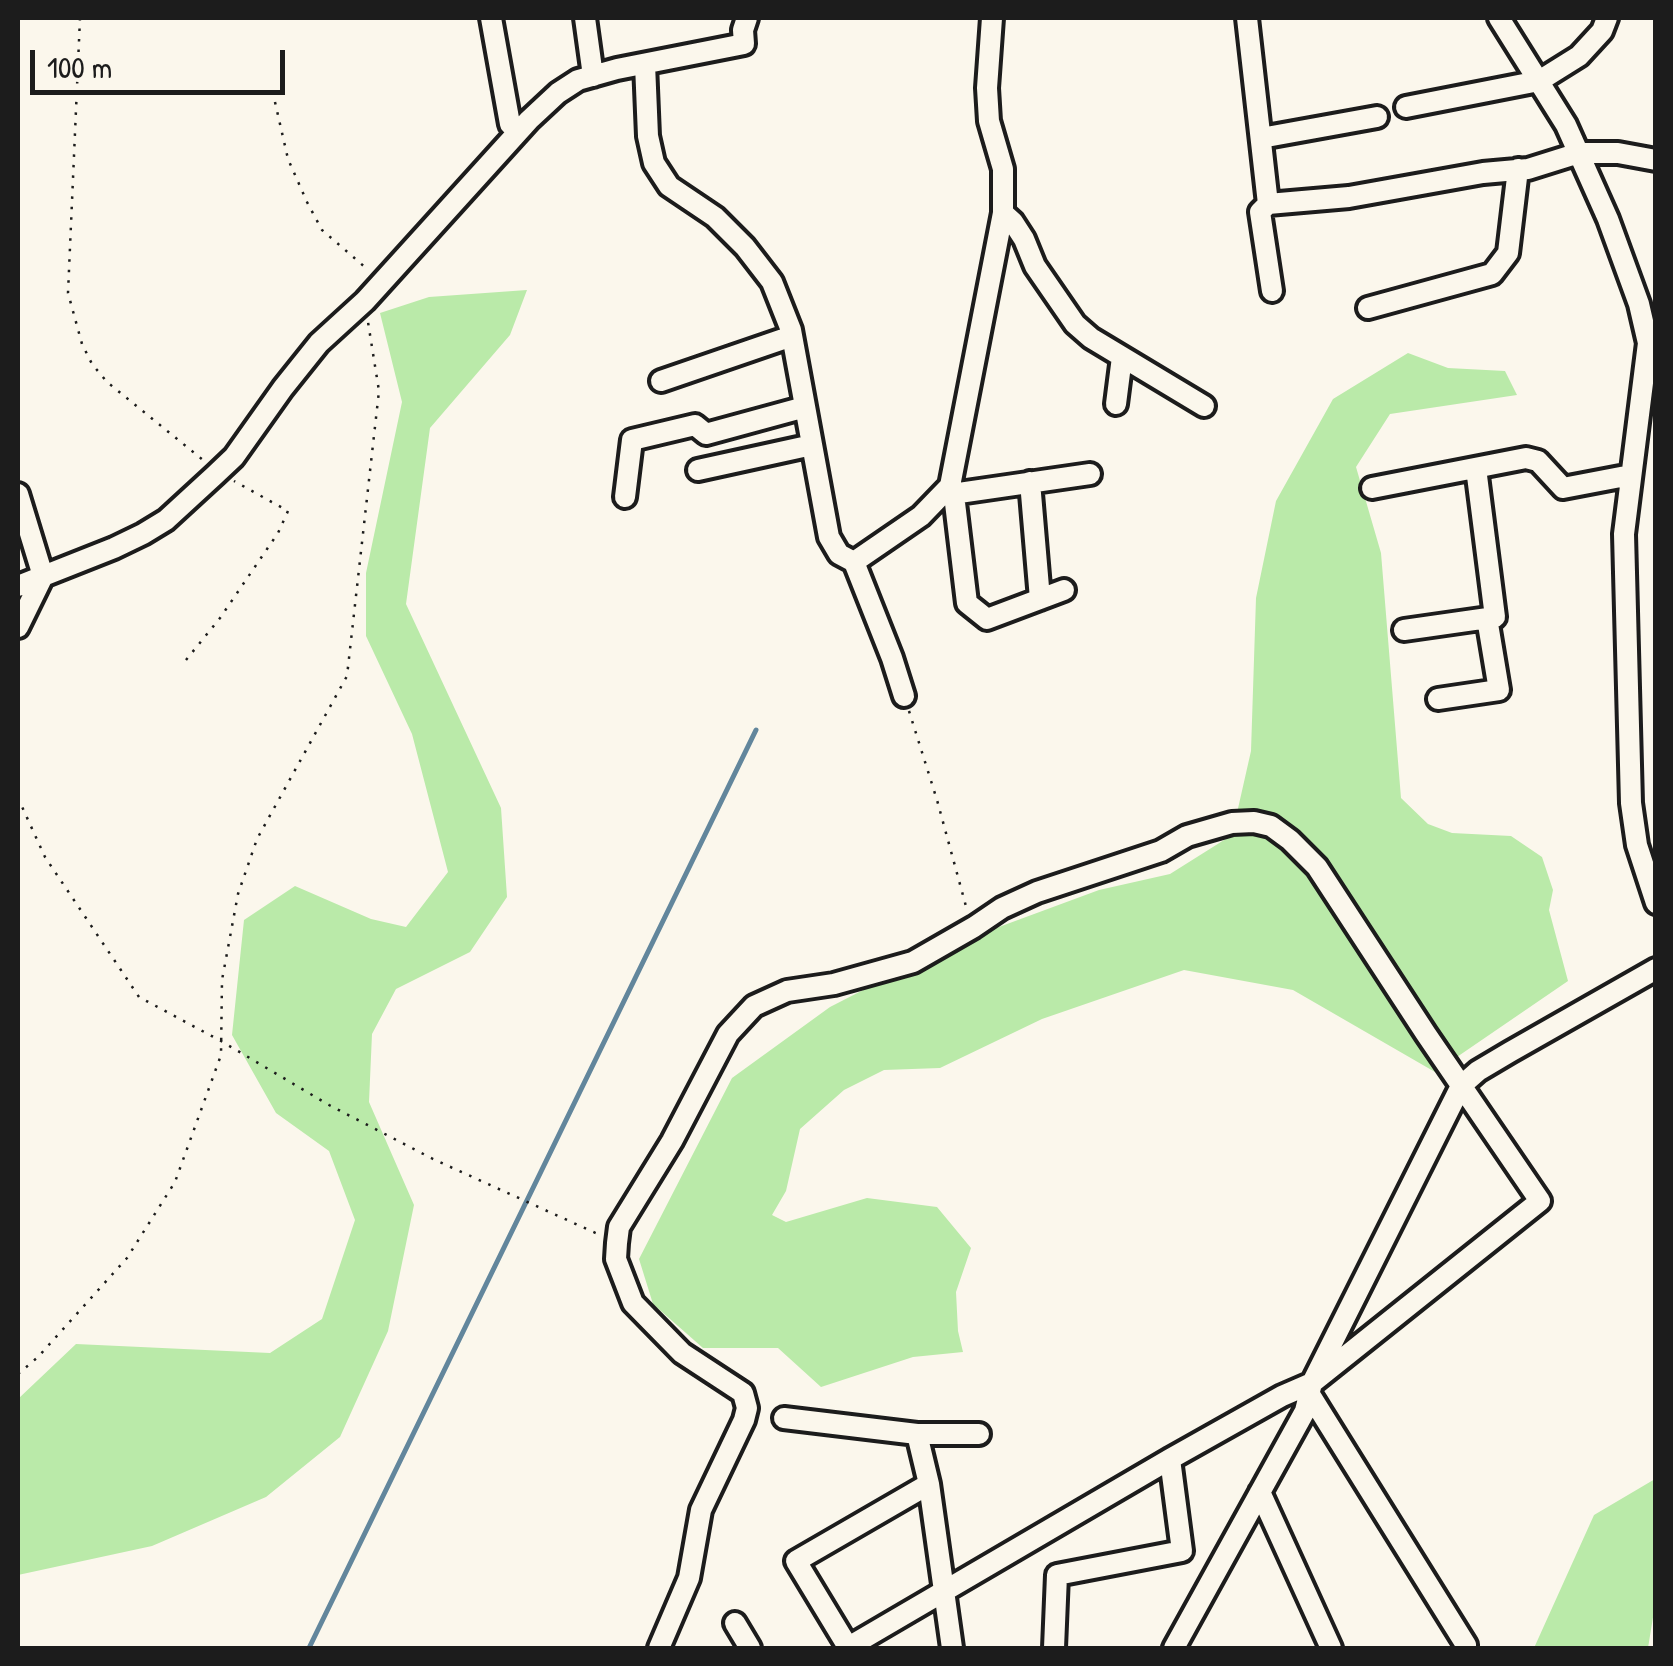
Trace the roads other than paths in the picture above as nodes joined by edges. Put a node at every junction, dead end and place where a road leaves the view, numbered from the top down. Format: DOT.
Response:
graph roads {
  1 [pos="491,18"];
  2 [pos="585,18"];
  3 [pos="747,18"];
  4 [pos="992,18"];
  5 [pos="1247,18"];
  6 [pos="1499,18"];
  7 [pos="1607,18"];
  8 [pos="645,64"];
  9 [pos="593,76"];
  10 [pos="1539,81"];
  11 [pos="1406,107"];
  12 [pos="1377,116"];
  13 [pos="518,132"];
  14 [pos="1261,138"];
  15 [pos="1578,153"];
  16 [pos="1656,160"];
  17 [pos="1518,169"];
  18 [pos="1268,204"];
  19 [pos="1003,213"];
  20 [pos="1272,292"];
  21 [pos="1368,308"];
  22 [pos="792,336"];
  23 [pos="1122,357"];
  24 [pos="661,380"];
  25 [pos="1116,404"];
  26 [pos="1204,406"];
  27 [pos="805,407"];
  28 [pos="812,445"];
  29 [pos="1476,468"];
  30 [pos="698,470"];
  31 [pos="1090,474"];
  32 [pos="1631,476"];
  33 [pos="1030,482"];
  34 [pos="1372,488"];
  35 [pos="951,490"];
  36 [pos="18,494"];
  37 [pos="625,497"];
  38 [pos="854,562"];
  39 [pos="42,576"];
  40 [pos="18,586"];
  41 [pos="1064,590"];
  42 [pos="1040,599"];
  43 [pos="1487,618"];
  44 [pos="18,626"];
  45 [pos="1404,630"];
  46 [pos="904,696"];
  47 [pos="1438,699"];
  48 [pos="1656,903"];
  49 [pos="1656,969"];
  50 [pos="1461,1086"];
  51 [pos="1311,1388"];
  52 [pos="784,1418"];
  53 [pos="917,1434"];
  54 [pos="979,1434"];
  55 [pos="1170,1460"];
  56 [pos="929,1484"];
  57 [pos="1260,1492"];
  58 [pos="943,1591"];
  59 [pos="735,1623"];
  60 [pos="876,1640"];
  61 [pos="659,1648"];
  62 [pos="750,1648"];
  63 [pos="848,1648"];
  64 [pos="952,1648"];
  65 [pos="1054,1648"];
  66 [pos="1174,1648"];
  67 [pos="1331,1648"];
  68 [pos="1464,1648"];
  1 -- 13 [label="street"];
  2 -- 9 [label="street"];
  3 -- 8 [label="street"];
  4 -- 19 [label="street"];
  5 -- 14 [label="street"];
  6 -- 10 [label="street"];
  7 -- 10 [label="street"];
  8 -- 9 [label="street"];
  8 -- 22 [label="street"];
  9 -- 13 [label="street"];
  10 -- 11 [label="street"];
  10 -- 15 [label="street"];
  12 -- 14 [label="street"];
  13 -- 39 [label="street"];
  14 -- 18 [label="street"];
  15 -- 16 [label="street"];
  15 -- 17 [label="street"];
  15 -- 32 [label="street"];
  17 -- 18 [label="street"];
  17 -- 21 [label="street"];
  18 -- 20 [label="street"];
  19 -- 23 [label="street"];
  19 -- 35 [label="street"];
  22 -- 24 [label="street"];
  22 -- 27 [label="street"];
  23 -- 25 [label="street"];
  23 -- 26 [label="street"];
  27 -- 28 [label="street"];
  27 -- 37 [label="street"];
  28 -- 30 [label="street"];
  28 -- 38 [label="street"];
  29 -- 32 [label="street"];
  29 -- 34 [label="street"];
  29 -- 43 [label="street"];
  31 -- 33 [label="street"];
  32 -- 48 [label="street"];
  33 -- 35 [label="street"];
  33 -- 42 [label="street"];
  35 -- 38 [label="street"];
  35 -- 42 [label="street"];
  36 -- 39 [label="street"];
  38 -- 46 [label="street"];
  39 -- 40 [label="street"];
  39 -- 44 [label="street"];
  41 -- 42 [label="street"];
  43 -- 45 [label="street"];
  43 -- 47 [label="street"];
  49 -- 50 [label="street"];
  50 -- 51 [label="street"];
  50 -- 51 [label="street"];
  50 -- 61 [label="street"];
  51 -- 55 [label="street"];
  51 -- 57 [label="street"];
  51 -- 68 [label="street"];
  52 -- 53 [label="street"];
  53 -- 54 [label="street"];
  53 -- 56 [label="street"];
  55 -- 58 [label="street"];
  55 -- 65 [label="street"];
  56 -- 58 [label="street"];
  56 -- 63 [label="street"];
  57 -- 66 [label="street"];
  57 -- 67 [label="street"];
  58 -- 60 [label="street"];
  58 -- 64 [label="street"];
  59 -- 62 [label="street"];
  60 -- 63 [label="street"];
}
